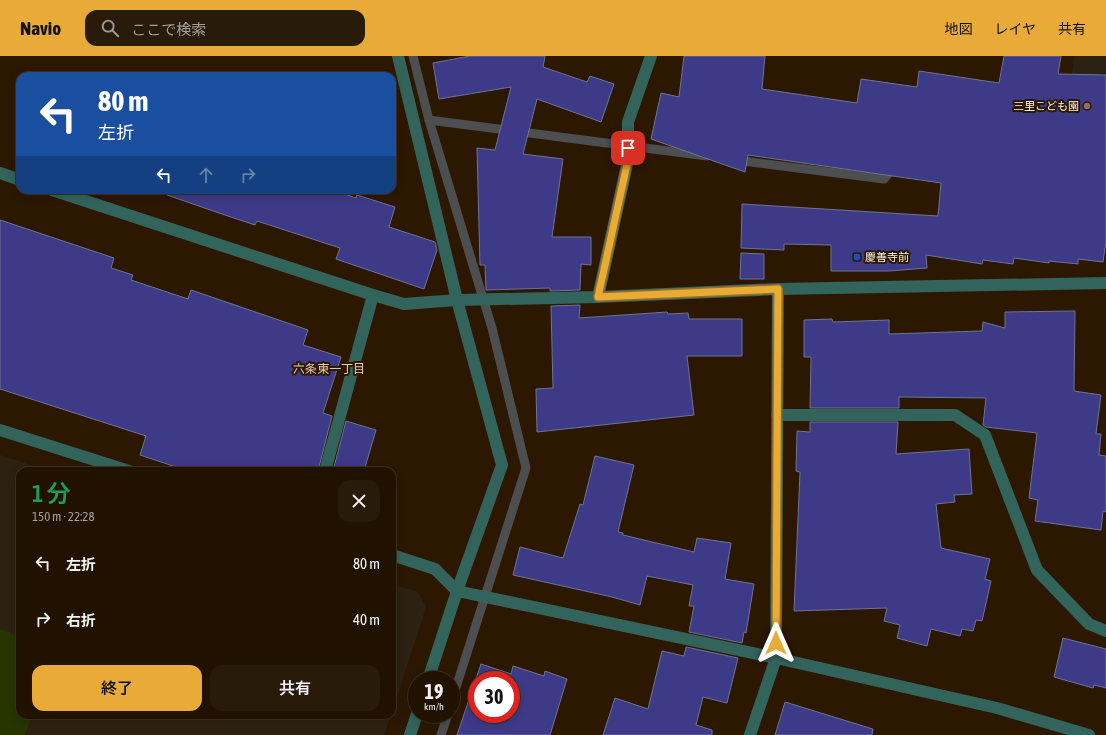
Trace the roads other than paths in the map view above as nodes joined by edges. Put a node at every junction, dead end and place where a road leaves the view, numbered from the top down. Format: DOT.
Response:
graph roads {
  1 [pos="398,56"];
  2 [pos="651,56"];
  3 [pos="0,173"];
  4 [pos="16,179"];
  5 [pos="64,194"];
  6 [pos="1106,283"];
  7 [pos="778,289"];
  8 [pos="374,295"];
  9 [pos="598,297"];
  10 [pos="457,300"];
  11 [pos="777,415"];
  12 [pos="0,430"];
  13 [pos="116,467"];
  14 [pos="326,467"];
  15 [pos="396,556"];
  16 [pos="457,591"];
  17 [pos="1106,631"];
  18 [pos="776,658"];
  19 [pos="431,671"];
  20 [pos="414,723"];
  21 [pos="410,735"];
  22 [pos="750,735"];
  23 [pos="1089,735"];
  1 -- 10 [label="street"];
  2 -- 9 [label="street"];
  3 -- 4 [label="street"];
  5 -- 8 [label="street"];
  6 -- 7 [label="street"];
  7 -- 9 [label="street"];
  7 -- 11 [label="street"];
  8 -- 10 [label="street"];
  8 -- 14 [label="street"];
  9 -- 10 [label="street"];
  10 -- 16 [label="street"];
  11 -- 17 [label="street"];
  11 -- 18 [label="street"];
  12 -- 13 [label="street"];
  15 -- 16 [label="street"];
  16 -- 18 [label="street"];
  16 -- 19 [label="street"];
  18 -- 22 [label="street"];
  18 -- 23 [label="street"];
  20 -- 21 [label="street"];
}
